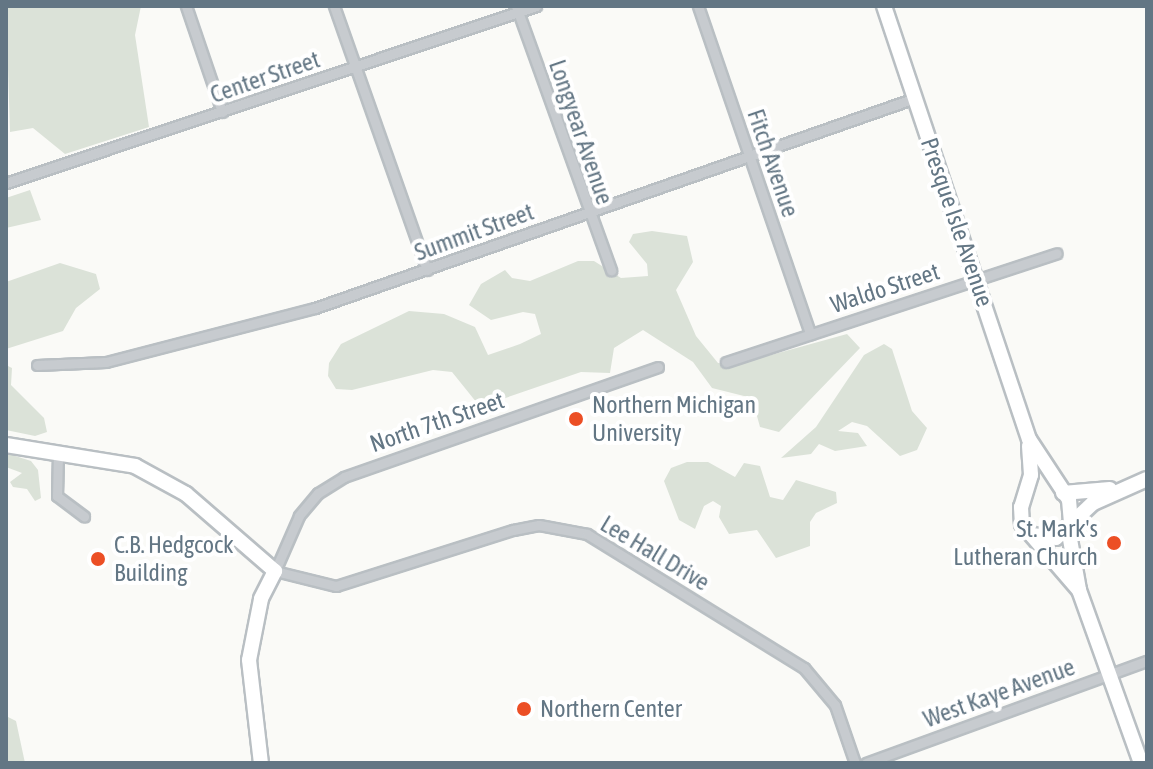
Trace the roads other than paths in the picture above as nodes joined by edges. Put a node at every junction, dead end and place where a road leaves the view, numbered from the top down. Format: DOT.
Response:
graph roads {
  1 [pos="186,6"];
  2 [pos="334,6"];
  3 [pos="536,6"];
  4 [pos="698,6"];
  5 [pos="884,6"];
  6 [pos="517,9"];
  7 [pos="355,68"];
  8 [pos="915,98"];
  9 [pos="222,112"];
  10 [pos="750,156"];
  11 [pos="6,183"];
  12 [pos="587,213"];
  13 [pos="1057,253"];
  14 [pos="427,270"];
  15 [pos="611,270"];
  16 [pos="976,279"];
  17 [pos="810,334"];
  18 [pos="726,362"];
  19 [pos="37,365"];
  20 [pos="658,367"];
  21 [pos="1029,439"];
  22 [pos="6,445"];
  23 [pos="58,453"];
  24 [pos="1147,479"];
  25 [pos="1123,487"];
  26 [pos="1061,491"];
  27 [pos="1022,502"];
  28 [pos="84,516"];
  29 [pos="1070,525"];
  30 [pos="1029,533"];
  31 [pos="275,571"];
  32 [pos="1079,590"];
  33 [pos="1147,661"];
  34 [pos="1111,674"];
  35 [pos="261,763"];
  36 [pos="855,763"];
  37 [pos="866,763"];
  38 [pos="1141,763"];
  1 -- 9 [label="street"];
  2 -- 7 [label="street"];
  3 -- 6 [label="street, Center Street"];
  4 -- 10 [label="street, Fitch Avenue"];
  5 -- 8 [label="main road, Presque Isle Avenue"];
  6 -- 7 [label="street, Center Street"];
  6 -- 12 [label="street, Longyear Avenue"];
  7 -- 9 [label="street, Center Street"];
  7 -- 14 [label="street"];
  8 -- 10 [label="street, Summit Street"];
  8 -- 16 [label="main road, Presque Isle Avenue"];
  9 -- 11 [label="street, Center Street"];
  10 -- 12 [label="street, Summit Street"];
  10 -- 17 [label="street, Fitch Avenue"];
  12 -- 14 [label="street, Summit Street"];
  12 -- 15 [label="street, Longyear Avenue"];
  13 -- 16 [label="street, Waldo Street"];
  14 -- 19 [label="street, Summit Street"];
  16 -- 17 [label="street, Waldo Street"];
  16 -- 21 [label="main road, Presque Isle Avenue"];
  17 -- 18 [label="street, Waldo Street"];
  20 -- 31 [label="street, North 7th Street"];
  21 -- 26 [label="main road, Presque Isle Avenue"];
  21 -- 27 [label="main road, Presque Isle Avenue"];
  22 -- 23 [label="main road"];
  23 -- 28 [label="street"];
  23 -- 31 [label="main road"];
  24 -- 25 [label="main road"];
  25 -- 26 [label="main road"];
  25 -- 29 [label="main road"];
  26 -- 27 [label="main road"];
  26 -- 29 [label="main road, Presque Isle Avenue"];
  27 -- 30 [label="main road, Presque Isle Avenue"];
  29 -- 30 [label="main road"];
  29 -- 32 [label="main road, Presque Isle Avenue"];
  30 -- 32 [label="main road, Presque Isle Avenue"];
  31 -- 35 [label="main road"];
  31 -- 36 [label="street, Lee Hall Drive"];
  32 -- 34 [label="main road, Presque Isle Avenue"];
  33 -- 34 [label="street, West Kaye Avenue"];
  34 -- 37 [label="street, West Kaye Avenue"];
  34 -- 38 [label="main road, Presque Isle Avenue"];
}
